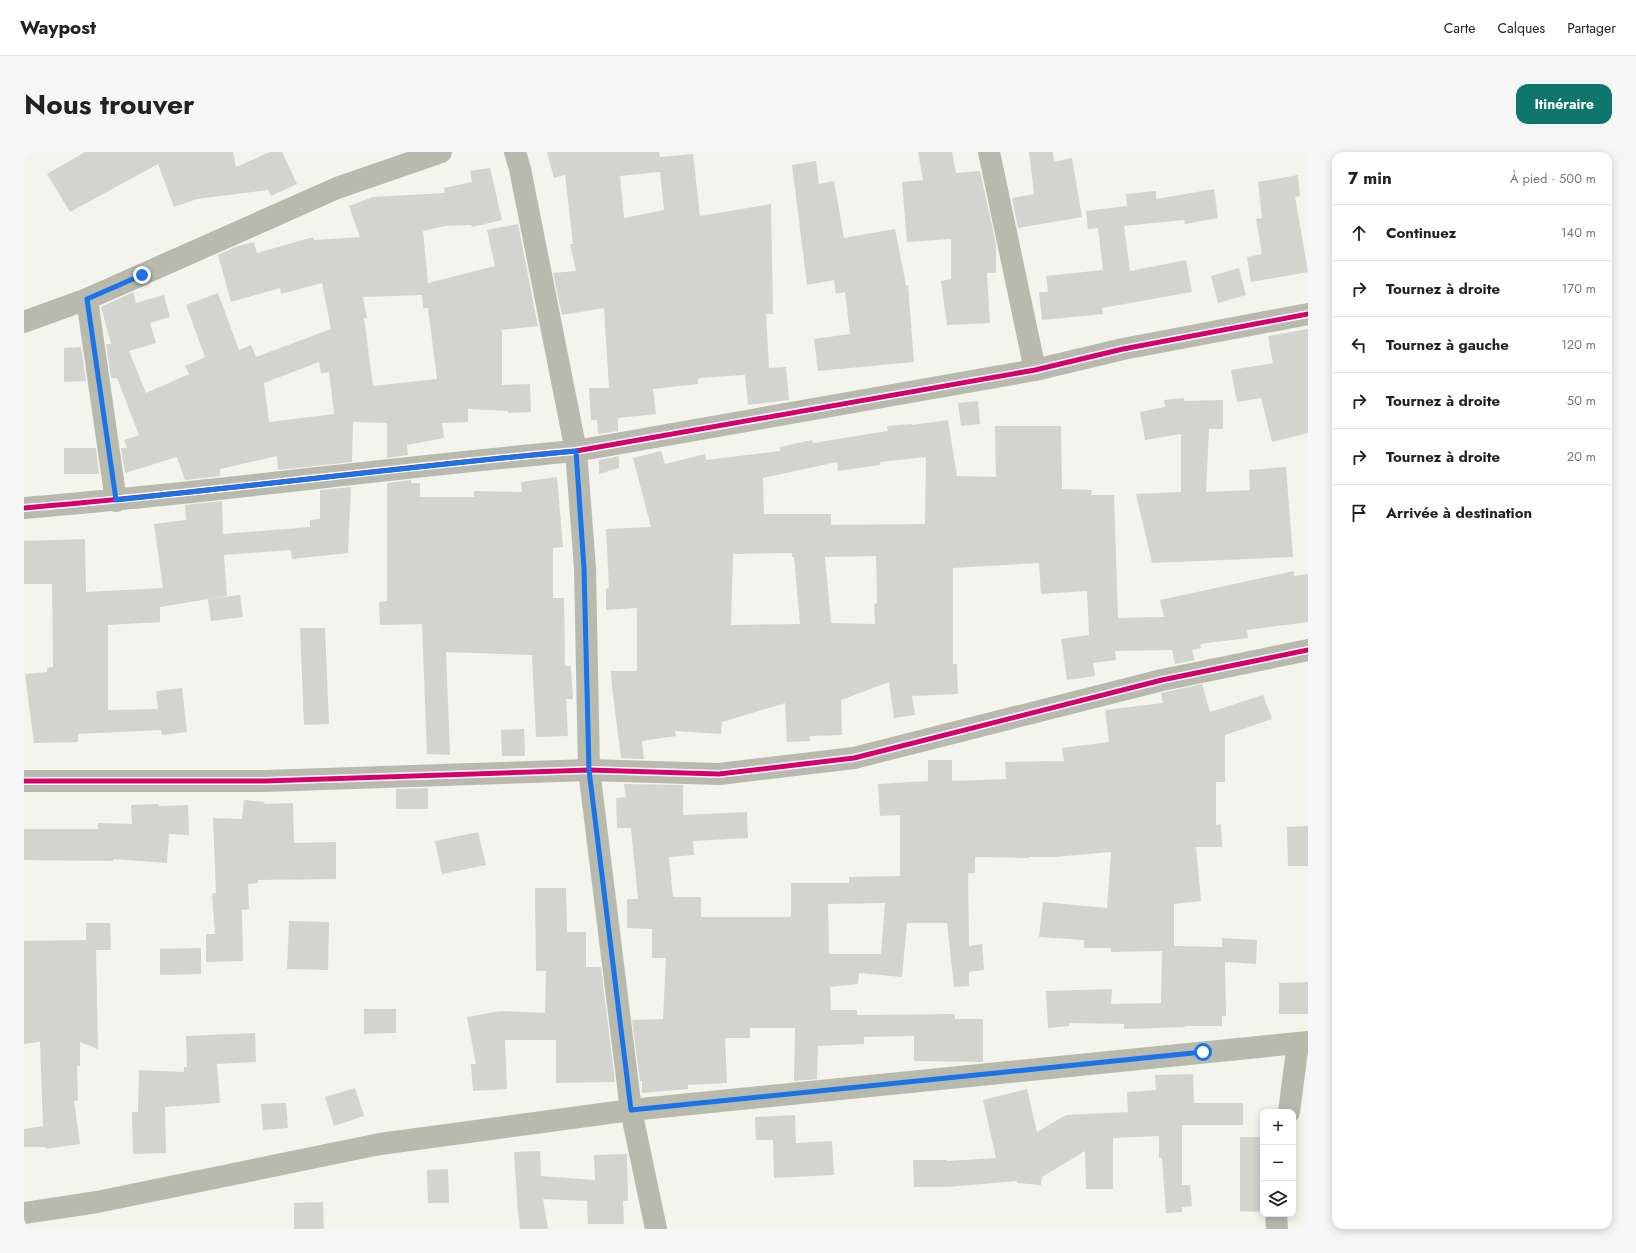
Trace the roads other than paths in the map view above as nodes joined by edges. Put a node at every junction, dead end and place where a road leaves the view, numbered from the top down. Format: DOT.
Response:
graph roads {
  1 [pos="441,152"];
  2 [pos="515,152"];
  3 [pos="989,152"];
  4 [pos="87,299"];
  5 [pos="1308,314"];
  6 [pos="24,322"];
  7 [pos="1035,370"];
  8 [pos="576,451"];
  9 [pos="116,500"];
  10 [pos="24,508"];
  11 [pos="1308,650"];
  12 [pos="589,770"];
  13 [pos="24,781"];
  14 [pos="1303,1043"];
  15 [pos="1290,1109"];
  16 [pos="631,1110"];
  17 [pos="24,1213"];
  18 [pos="1276,1217"];
  19 [pos="656,1229"];
  20 [pos="1277,1229"];
  1 -- 4 [label="street"];
  2 -- 8 [label="street"];
  3 -- 7 [label="street"];
  4 -- 6 [label="street"];
  4 -- 9 [label="street"];
  5 -- 7 [label="street"];
  7 -- 8 [label="street"];
  8 -- 9 [label="street"];
  8 -- 12 [label="street"];
  9 -- 10 [label="street"];
  11 -- 12 [label="street"];
  12 -- 13 [label="street"];
  12 -- 16 [label="street"];
  14 -- 15 [label="street"];
  14 -- 16 [label="street"];
  16 -- 17 [label="street"];
  16 -- 19 [label="street"];
  18 -- 20 [label="street"];
}
